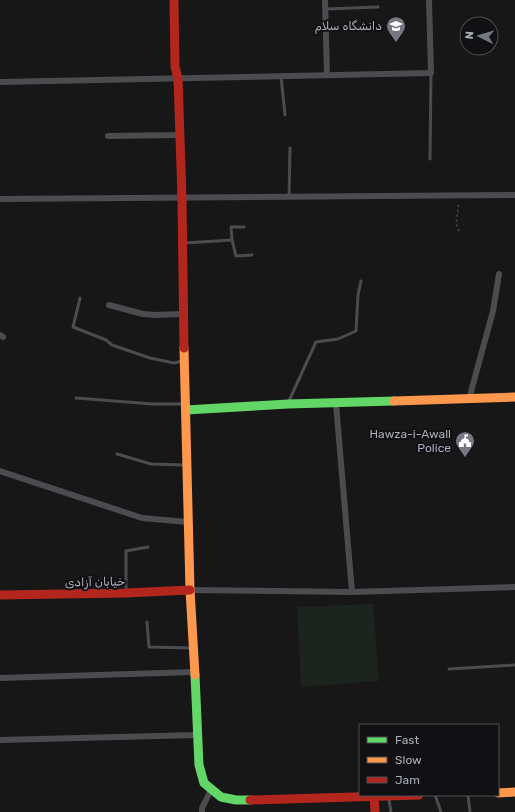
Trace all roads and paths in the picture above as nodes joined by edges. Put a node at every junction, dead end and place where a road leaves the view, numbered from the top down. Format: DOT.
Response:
graph roads {
  1 [pos="174,0"];
  2 [pos="182,0"];
  3 [pos="325,0"];
  4 [pos="429,0"];
  5 [pos="378,7"];
  6 [pos="325,9"];
  7 [pos="431,73"];
  8 [pos="327,75"];
  9 [pos="281,76"];
  10 [pos="178,78"];
  11 [pos="0,82"];
  12 [pos="285,115"];
  13 [pos="180,135"];
  14 [pos="108,136"];
  15 [pos="290,148"];
  16 [pos="430,159"];
  17 [pos="460,196"];
  18 [pos="515,196"];
  19 [pos="289,197"];
  20 [pos="182,198"];
  21 [pos="0,199"];
  22 [pos="244,227"];
  23 [pos="459,231"];
  24 [pos="232,240"];
  25 [pos="183,243"];
  26 [pos="252,255"];
  27 [pos="498,274"];
  28 [pos="361,281"];
  29 [pos="80,298"];
  30 [pos="109,305"];
  31 [pos="183,314"];
  32 [pos="184,361"];
  33 [pos="515,397"];
  34 [pos="76,398"];
  35 [pos="469,399"];
  36 [pos="288,404"];
  37 [pos="336,404"];
  38 [pos="186,407"];
  39 [pos="117,454"];
  40 [pos="187,465"];
  41 [pos="0,471"];
  42 [pos="188,522"];
  43 [pos="148,547"];
  44 [pos="515,587"];
  45 [pos="190,590"];
  46 [pos="352,592"];
  47 [pos="126,593"];
  48 [pos="0,595"];
  49 [pos="147,622"];
  50 [pos="194,649"];
  51 [pos="515,665"];
  52 [pos="449,669"];
  53 [pos="195,672"];
  54 [pos="0,678"];
  55 [pos="197,735"];
  56 [pos="0,740"];
  57 [pos="211,790"];
  58 [pos="515,792"];
  59 [pos="499,793"];
  60 [pos="374,796"];
  61 [pos="388,796"];
  62 [pos="435,796"];
  63 [pos="468,796"];
  64 [pos="202,812"];
  65 [pos="375,812"];
  66 [pos="390,812"];
  67 [pos="440,812"];
  68 [pos="470,812"];
  1 -- 10 [label="main road"];
  2 -- 10 [label="main road"];
  3 -- 6 [label="street"];
  4 -- 7 [label="street"];
  5 -- 6 [label="lane"];
  6 -- 8 [label="street"];
  7 -- 8 [label="street"];
  7 -- 16 [label="lane"];
  8 -- 9 [label="street"];
  9 -- 10 [label="street"];
  9 -- 12 [label="lane"];
  10 -- 11 [label="street"];
  10 -- 13 [label="main road"];
  13 -- 14 [label="street"];
  13 -- 20 [label="main road"];
  15 -- 19 [label="lane"];
  17 -- 18 [label="street"];
  17 -- 19 [label="street"];
  17 -- 23 [label="path"];
  19 -- 20 [label="street"];
  20 -- 21 [label="street"];
  20 -- 25 [label="main road"];
  22 -- 24 [label="lane"];
  24 -- 25 [label="lane"];
  24 -- 26 [label="lane"];
  25 -- 31 [label="main road"];
  27 -- 35 [label="street"];
  28 -- 36 [label="lane"];
  29 -- 32 [label="lane"];
  30 -- 31 [label="street"];
  31 -- 32 [label="main road"];
  32 -- 38 [label="main road"];
  33 -- 35 [label="main road"];
  34 -- 38 [label="lane"];
  35 -- 37 [label="main road"];
  36 -- 37 [label="main road"];
  36 -- 38 [label="main road"];
  37 -- 46 [label="street"];
  38 -- 40 [label="main road"];
  39 -- 40 [label="lane"];
  40 -- 42 [label="main road"];
  41 -- 42 [label="street"];
  42 -- 45 [label="main road"];
  43 -- 47 [label="lane"];
  44 -- 46 [label="street"];
  45 -- 46 [label="street"];
  45 -- 47 [label="main road, خیابان آزادی"];
  45 -- 50 [label="main road"];
  47 -- 48 [label="main road, خیابان آزادی"];
  49 -- 50 [label="lane"];
  50 -- 53 [label="main road"];
  51 -- 52 [label="lane"];
  53 -- 54 [label="street"];
  53 -- 55 [label="main road"];
  55 -- 56 [label="street"];
  55 -- 57 [label="main road"];
  57 -- 60 [label="main road"];
  57 -- 64 [label="street"];
  58 -- 59 [label="main road"];
  60 -- 61 [label="main road"];
  60 -- 65 [label="main road"];
  61 -- 66 [label="lane"];
  62 -- 67 [label="lane"];
  63 -- 68 [label="lane"];
}
